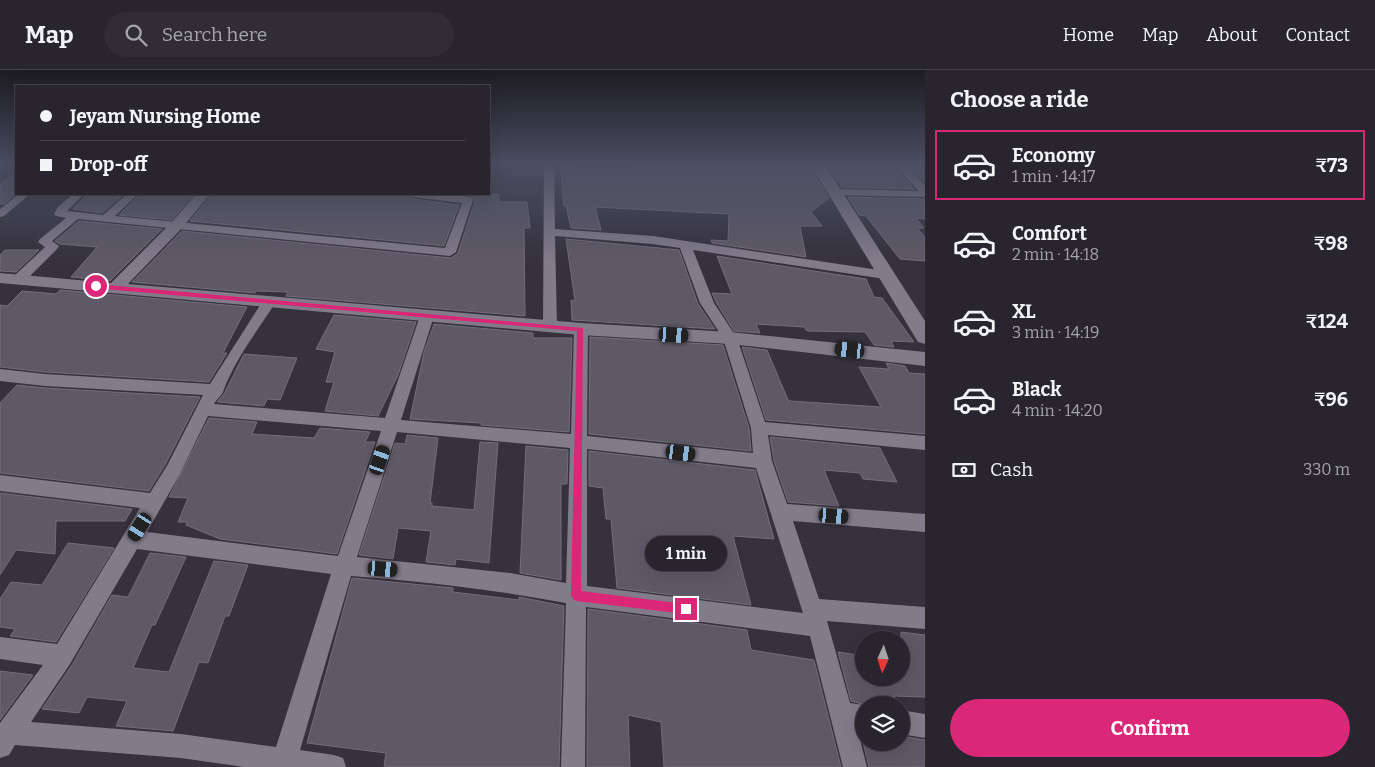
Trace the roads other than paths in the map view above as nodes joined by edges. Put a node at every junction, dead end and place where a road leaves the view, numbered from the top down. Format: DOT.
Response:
graph roads {
  1 [pos="21,198"];
  2 [pos="75,198"];
  3 [pos="129,198"];
  4 [pos="200,198"];
  5 [pos="445,198"];
  6 [pos="548,198"];
  7 [pos="839,198"];
  8 [pos="0,214"];
  9 [pos="75,216"];
  10 [pos="106,219"];
  11 [pos="178,225"];
  12 [pos="549,232"];
  13 [pos="685,245"];
  14 [pos="885,275"];
  15 [pos="0,278"];
  16 [pos="19,280"];
  17 [pos="115,288"];
  18 [pos="269,302"];
  19 [pos="917,315"];
  20 [pos="427,316"];
  21 [pos="550,326"];
  22 [pos="581,329"];
  23 [pos="925,337"];
  24 [pos="730,338"];
  25 [pos="925,359"];
  26 [pos="0,375"];
  27 [pos="216,390"];
  28 [pos="203,410"];
  29 [pos="392,426"];
  30 [pos="759,428"];
  31 [pos="579,443"];
  32 [pos="925,443"];
  33 [pos="764,461"];
  34 [pos="0,483"];
  35 [pos="154,502"];
  36 [pos="779,512"];
  37 [pos="925,523"];
  38 [pos="132,539"];
  39 [pos="344,566"];
  40 [pos="576,595"];
  41 [pos="815,618"];
  42 [pos="925,618"];
  43 [pos="0,648"];
  44 [pos="62,656"];
  45 [pos="852,716"];
  46 [pos="910,724"];
  47 [pos="925,726"];
  48 [pos="4,739"];
  49 [pos="284,763"];
  50 [pos="334,767"];
  51 [pos="573,767"];
  52 [pos="855,767"];
  1 -- 8 [label="street"];
  2 -- 9 [label="street"];
  3 -- 10 [label="street"];
  4 -- 11 [label="street"];
  5 -- 11 [label="street"];
  6 -- 12 [label="street"];
  7 -- 14 [label="main road"];
  9 -- 10 [label="street"];
  9 -- 16 [label="street"];
  10 -- 11 [label="street"];
  11 -- 17 [label="street"];
  12 -- 13 [label="street"];
  12 -- 21 [label="street"];
  13 -- 14 [label="street"];
  13 -- 24 [label="street"];
  14 -- 19 [label="main road"];
  15 -- 16 [label="street"];
  16 -- 17 [label="street"];
  17 -- 18 [label="street"];
  18 -- 20 [label="street"];
  18 -- 27 [label="street"];
  19 -- 23 [label="main road"];
  20 -- 21 [label="street"];
  20 -- 29 [label="street"];
  21 -- 22 [label="street"];
  22 -- 24 [label="street"];
  22 -- 31 [label="street"];
  24 -- 25 [label="street"];
  24 -- 30 [label="street"];
  26 -- 27 [label="street"];
  27 -- 28 [label="street"];
  28 -- 29 [label="street"];
  28 -- 35 [label="street"];
  29 -- 31 [label="street"];
  29 -- 39 [label="street"];
  30 -- 32 [label="street"];
  30 -- 33 [label="street"];
  31 -- 33 [label="street"];
  31 -- 40 [label="street"];
  33 -- 36 [label="street"];
  34 -- 35 [label="street"];
  35 -- 38 [label="street"];
  36 -- 37 [label="street"];
  36 -- 41 [label="street"];
  38 -- 39 [label="street"];
  38 -- 44 [label="street"];
  39 -- 40 [label="street"];
  39 -- 49 [label="street"];
  40 -- 41 [label="street"];
  40 -- 51 [label="street"];
  41 -- 42 [label="street"];
  41 -- 45 [label="street"];
  43 -- 44 [label="street"];
  44 -- 48 [label="street"];
  45 -- 52 [label="street"];
  46 -- 47 [label="street"];
  48 -- 49 [label="street"];
  49 -- 50 [label="street"];
}
